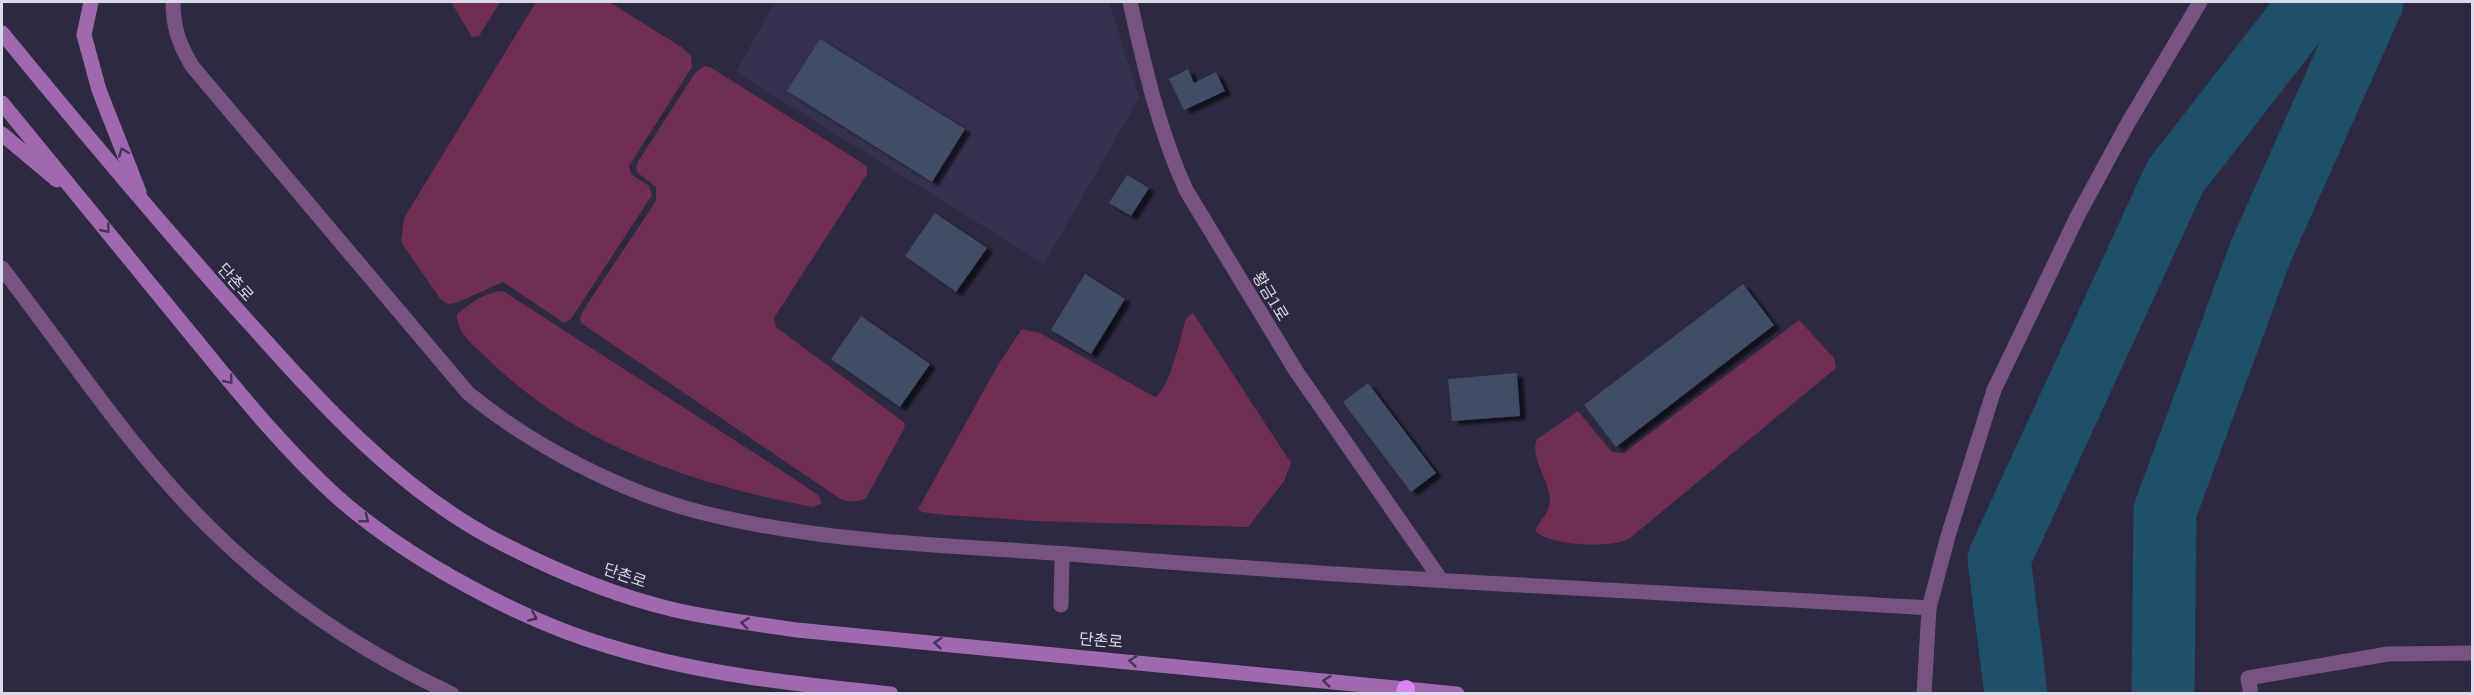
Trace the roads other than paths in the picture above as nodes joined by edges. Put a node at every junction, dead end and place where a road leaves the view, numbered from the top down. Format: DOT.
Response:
graph roads {
  1 [pos="91,2"];
  2 [pos="173,2"];
  3 [pos="1130,2"];
  4 [pos="2200,2"];
  5 [pos="2,33"];
  6 [pos="2,103"];
  7 [pos="2,134"];
  8 [pos="144,206"];
  9 [pos="88,207"];
  10 [pos="2,268"];
  11 [pos="1062,554"];
  12 [pos="1441,580"];
  13 [pos="1061,605"];
  14 [pos="1929,608"];
  15 [pos="2472,653"];
  16 [pos="1405,691"];
  17 [pos="452,693"];
  18 [pos="891,693"];
  19 [pos="1457,693"];
  20 [pos="1924,693"];
  21 [pos="2252,693"];
  8 -- 1 [label="main road, one-way"];
  2 -- 11 [label="lane"];
  3 -- 12 [label="lane, 황금1로"];
  4 -- 14 [label="lane"];
  5 -- 8 [label="main road, 단촌로"];
  6 -- 9 [label="main road"];
  7 -- 9 [label="main road"];
  16 -- 8 [label="main road, 단촌로, one-way"];
  9 -- 18 [label="main road, one-way"];
  10 -- 17 [label="lane"];
  11 -- 12 [label="lane"];
  11 -- 13 [label="lane"];
  12 -- 14 [label="lane"];
  14 -- 20 [label="lane"];
  15 -- 21 [label="lane"];
  16 -- 19 [label="main road, 단촌로"];
}
